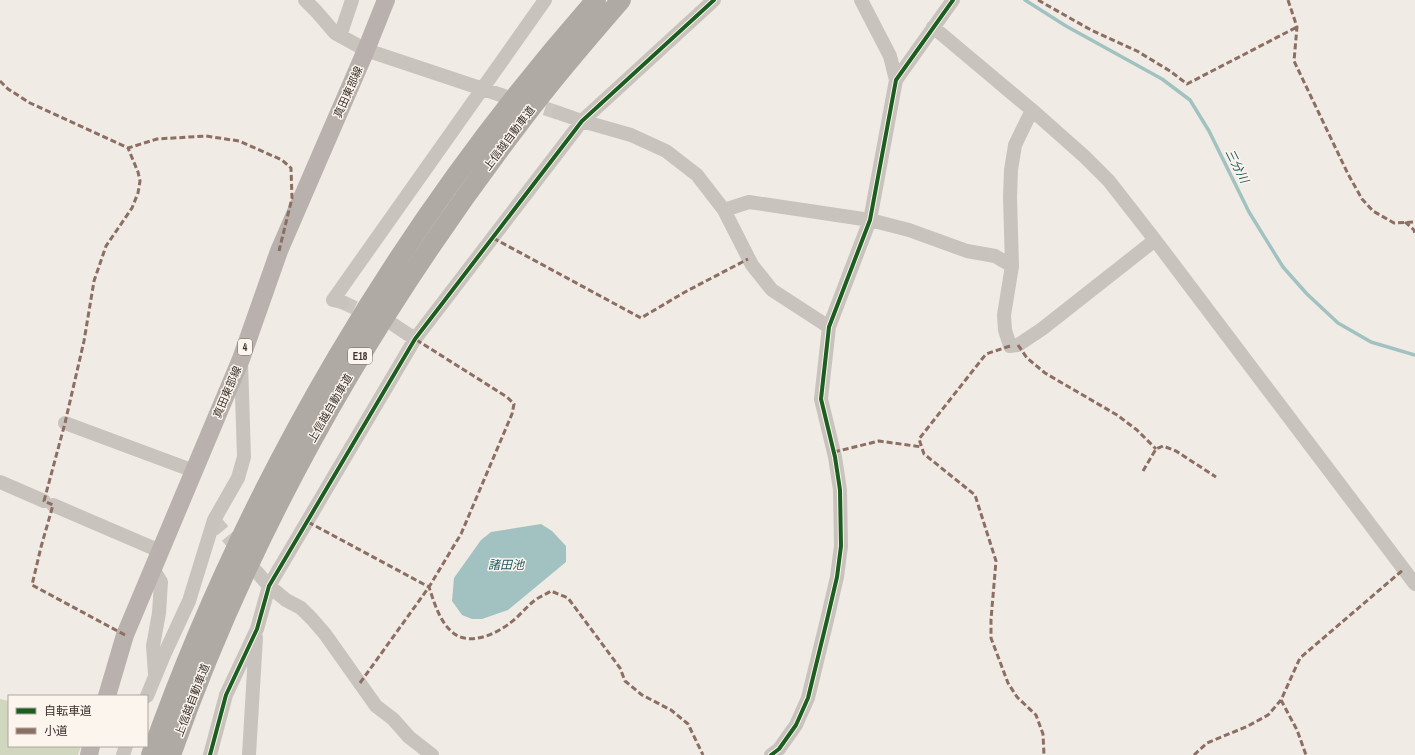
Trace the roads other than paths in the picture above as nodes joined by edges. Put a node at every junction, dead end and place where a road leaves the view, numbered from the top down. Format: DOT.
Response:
graph roads {
  1 [pos="305,0"];
  2 [pos="352,0"];
  3 [pos="386,0"];
  4 [pos="545,0"];
  5 [pos="596,0"];
  6 [pos="622,0"];
  7 [pos="714,0"];
  8 [pos="861,0"];
  9 [pos="953,0"];
  10 [pos="933,27"];
  11 [pos="340,36"];
  12 [pos="366,50"];
  13 [pos="896,80"];
  14 [pos="482,88"];
  15 [pos="504,96"];
  16 [pos="1032,110"];
  17 [pos="559,113"];
  18 [pos="582,122"];
  19 [pos="724,210"];
  20 [pos="870,220"];
  21 [pos="1155,240"];
  22 [pos="1012,266"];
  23 [pos="342,302"];
  24 [pos="394,325"];
  25 [pos="829,328"];
  26 [pos="415,339"];
  27 [pos="241,359"];
  28 [pos="65,423"];
  29 [pos="194,471"];
  30 [pos="0,482"];
  31 [pos="160,551"];
  32 [pos="153,569"];
  33 [pos="256,571"];
  34 [pos="1415,584"];
  35 [pos="269,586"];
  36 [pos="257,629"];
  37 [pos="155,677"];
  38 [pos="107,695"];
  39 [pos="147,695"];
  40 [pos="151,755"];
  41 [pos="172,755"];
  42 [pos="210,755"];
  43 [pos="249,755"];
  44 [pos="432,755"];
  45 [pos="771,755"];
  1 -- 11 [label="street"];
  2 -- 11 [label="street"];
  3 -- 12 [label="main road, 真田東部線 / 4"];
  4 -- 14 [label="street"];
  5 -- 40 [label="highway, 上信越自動車道 / E18"];
  6 -- 41 [label="highway, 上信越自動車道 / E18"];
  7 -- 18 [label="street"];
  8 -- 13 [label="street"];
  9 -- 10 [label="street"];
  10 -- 13 [label="street"];
  10 -- 16 [label="street"];
  11 -- 12 [label="street"];
  12 -- 14 [label="street"];
  12 -- 27 [label="main road, 真田東部線 / 4"];
  13 -- 20 [label="street"];
  14 -- 15 [label="street"];
  14 -- 23 [label="street"];
  16 -- 21 [label="street"];
  16 -- 22 [label="street"];
  17 -- 18 [label="street"];
  18 -- 19 [label="street"];
  18 -- 26 [label="street"];
  19 -- 20 [label="street"];
  19 -- 25 [label="street"];
  20 -- 22 [label="street"];
  20 -- 25 [label="street"];
  21 -- 22 [label="street"];
  21 -- 34 [label="street"];
  24 -- 26 [label="street"];
  25 -- 45 [label="street"];
  26 -- 35 [label="street"];
  27 -- 29 [label="main road, 真田東部線 / 4"];
  27 -- 37 [label="street"];
  28 -- 29 [label="street"];
  29 -- 31 [label="main road, 真田東部線 / 4"];
  30 -- 31 [label="street"];
  31 -- 32 [label="main road, 真田東部線 / 4"];
  32 -- 37 [label="street"];
  32 -- 38 [label="main road, 真田東部線 / 4"];
  33 -- 35 [label="street"];
  35 -- 36 [label="street"];
  35 -- 44 [label="street"];
  36 -- 42 [label="street"];
  36 -- 43 [label="street"];
  37 -- 39 [label="street"];
}
